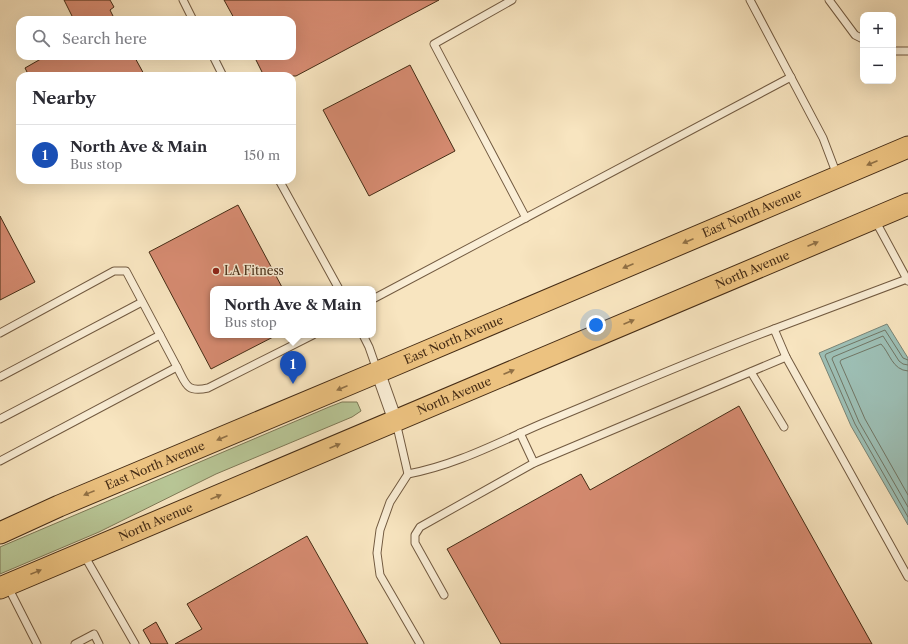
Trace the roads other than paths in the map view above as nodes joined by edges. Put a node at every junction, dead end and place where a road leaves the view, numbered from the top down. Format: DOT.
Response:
graph roads {
  1 [pos="183,0"];
  2 [pos="512,0"];
  3 [pos="750,0"];
  4 [pos="829,0"];
  5 [pos="191,16"];
  6 [pos="860,38"];
  7 [pos="896,51"];
  8 [pos="908,51"];
  9 [pos="215,60"];
  10 [pos="221,72"];
  11 [pos="791,77"];
  12 [pos="908,147"];
  13 [pos="838,177"];
  14 [pos="281,184"];
  15 [pos="908,204"];
  16 [pos="526,218"];
  17 [pos="874,218"];
  18 [pos="907,280"];
  19 [pos="337,286"];
  20 [pos="376,297"];
  21 [pos="142,302"];
  22 [pos="774,329"];
  23 [pos="0,333"];
  24 [pos="160,335"];
  25 [pos="307,338"];
  26 [pos="364,338"];
  27 [pos="786,358"];
  28 [pos="177,367"];
  29 [pos="378,372"];
  30 [pos="751,372"];
  31 [pos="0,378"];
  32 [pos="0,419"];
  33 [pos="396,420"];
  34 [pos="784,427"];
  35 [pos="520,433"];
  36 [pos="0,461"];
  37 [pos="534,463"];
  38 [pos="408,474"];
  39 [pos="0,533"];
  40 [pos="83,553"];
  41 [pos="908,578"];
  42 [pos="3,586"];
  43 [pos="444,595"];
  44 [pos="37,644"];
  45 [pos="75,644"];
  46 [pos="99,644"];
  47 [pos="135,644"];
  48 [pos="420,644"];
  1 -- 5 [label="lane"];
  2 -- 16 [label="lane"];
  3 -- 11 [label="lane"];
  4 -- 6 [label="lane"];
  7 -- 8 [label="lane"];
  9 -- 10 [label="lane"];
  11 -- 13 [label="lane"];
  11 -- 16 [label="lane"];
  12 -- 13 [label="main road, East North Avenue, one-way"];
  13 -- 29 [label="main road, East North Avenue, one-way"];
  14 -- 19 [label="lane"];
  15 -- 17 [label="main road, North Avenue"];
  16 -- 20 [label="lane"];
  17 -- 18 [label="lane"];
  33 -- 17 [label="main road, North Avenue, one-way"];
  18 -- 22 [label="lane"];
  21 -- 23 [label="lane"];
  21 -- 24 [label="lane"];
  21 -- 31 [label="lane"];
  22 -- 27 [label="lane"];
  22 -- 35 [label="lane"];
  24 -- 28 [label="lane"];
  24 -- 32 [label="lane"];
  25 -- 28 [label="lane"];
  26 -- 29 [label="lane"];
  27 -- 30 [label="lane"];
  27 -- 41 [label="lane"];
  28 -- 36 [label="lane"];
  29 -- 33 [label="street"];
  29 -- 39 [label="main road, East North Avenue, one-way"];
  30 -- 34 [label="lane"];
  30 -- 37 [label="lane"];
  33 -- 38 [label="lane"];
  40 -- 33 [label="main road, North Avenue, one-way"];
  35 -- 37 [label="lane"];
  35 -- 38 [label="lane"];
  37 -- 43 [label="lane"];
  38 -- 48 [label="lane"];
  42 -- 40 [label="main road, North Avenue, one-way"];
  40 -- 47 [label="lane"];
  42 -- 44 [label="lane"];
  45 -- 46 [label="lane"];
}
